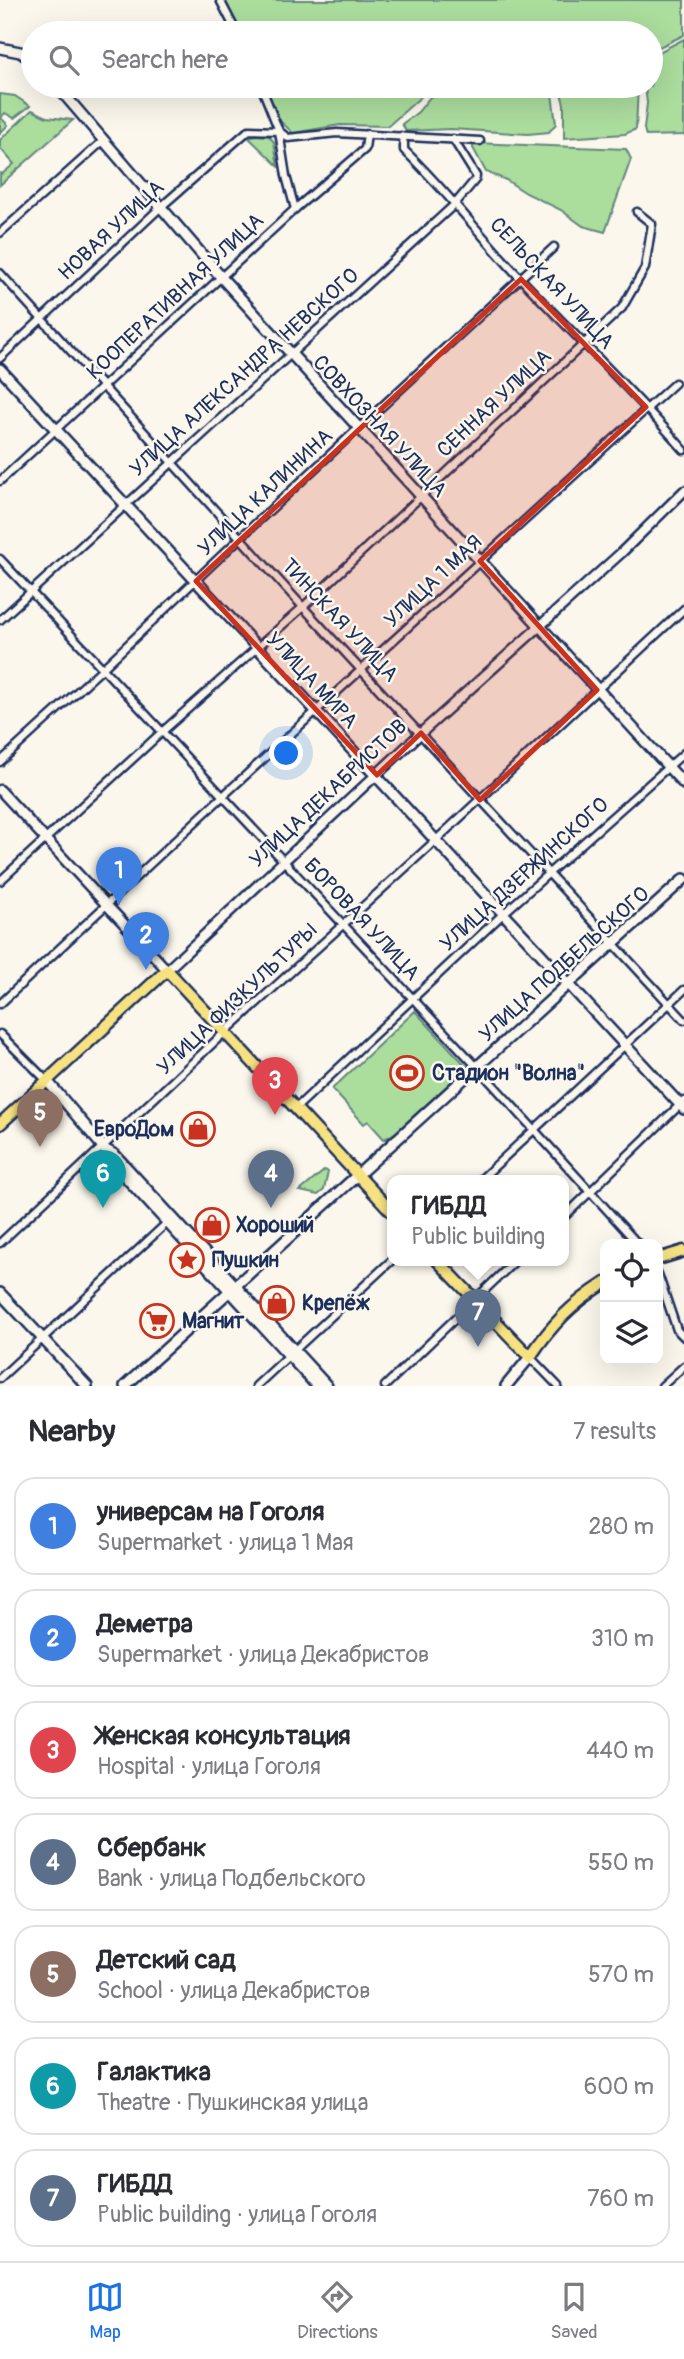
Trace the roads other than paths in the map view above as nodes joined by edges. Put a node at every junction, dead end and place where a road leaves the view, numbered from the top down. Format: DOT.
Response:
graph roads {
  1 [pos="220,0"];
  2 [pos="231,21"];
  3 [pos="0,48"];
  4 [pos="21,53"];
  5 [pos="67,98"];
  6 [pos="266,98"];
  7 [pos="279,131"];
  8 [pos="367,134"];
  9 [pos="401,136"];
  10 [pos="288,138"];
  11 [pos="453,139"];
  12 [pos="104,140"];
  13 [pos="480,141"];
  14 [pos="281,144"];
  15 [pos="454,204"];
  16 [pos="162,206"];
  17 [pos="295,209"];
  18 [pos="638,212"];
  19 [pos="0,233"];
  20 [pos="554,247"];
  21 [pos="0,273"];
  22 [pos="221,277"];
  23 [pos="521,279"];
  24 [pos="42,317"];
  25 [pos="584,344"];
  26 [pos="290,354"];
  27 [pos="0,358"];
  28 [pos="0,369"];
  29 [pos="675,383"];
  30 [pos="104,387"];
  31 [pos="646,407"];
  32 [pos="359,429"];
  33 [pos="57,430"];
  34 [pos="684,450"];
  35 [pos="171,462"];
  36 [pos="0,481"];
  37 [pos="684,491"];
  38 [pos="420,495"];
  39 [pos="126,504"];
  40 [pos="241,537"];
  41 [pos="0,559"];
  42 [pos="481,561"];
  43 [pos="196,581"];
  44 [pos="31,592"];
  45 [pos="303,607"];
  46 [pos="684,609"];
  47 [pos="0,621"];
  48 [pos="538,626"];
  49 [pos="257,648"];
  50 [pos="102,669"];
  51 [pos="362,670"];
  52 [pos="597,690"];
  53 [pos="318,711"];
  54 [pos="163,731"];
  55 [pos="421,733"];
  56 [pos="684,753"];
  57 [pos="0,762"];
  58 [pos="669,767"];
  59 [pos="377,775"];
  60 [pos="684,783"];
  61 [pos="0,790"];
  62 [pos="223,796"];
  63 [pos="480,800"];
  64 [pos="46,838"];
  65 [pos="435,841"];
  66 [pos="283,861"];
  67 [pos="548,873"];
  68 [pos="684,879"];
  69 [pos="0,881"];
  70 [pos="106,906"];
  71 [pos="504,914"];
  72 [pos="342,926"];
  73 [pos="613,943"];
  74 [pos="167,970"];
  75 [pos="567,984"];
  76 [pos="684,990"];
  77 [pos="412,999"];
  78 [pos="669,1003"];
  79 [pos="0,1004"];
  80 [pos="684,1020"];
  81 [pos="225,1032"];
  82 [pos="0,1034"];
  83 [pos="625,1045"];
  84 [pos="477,1067"];
  85 [pos="48,1082"];
  86 [pos="683,1105"];
  87 [pos="296,1108"];
  88 [pos="0,1124"];
  89 [pos="532,1129"];
  90 [pos="104,1148"];
  91 [pos="358,1174"];
  92 [pos="485,1175"];
  93 [pos="591,1192"];
  94 [pos="387,1206"];
  95 [pos="569,1212"];
  96 [pos="170,1220"];
  97 [pos="633,1239"];
  98 [pos="0,1243"];
  99 [pos="684,1251"];
  100 [pos="663,1257"];
  101 [pos="387,1264"];
  102 [pos="443,1266"];
  103 [pos="510,1266"];
  104 [pos="600,1287"];
  105 [pos="232,1288"];
  106 [pos="663,1289"];
  107 [pos="0,1293"];
  108 [pos="474,1300"];
  109 [pos="684,1338"];
  110 [pos="43,1340"];
  111 [pos="292,1353"];
  112 [pos="530,1357"];
  113 [pos="684,1366"];
  114 [pos="0,1378"];
  115 [pos="87,1386"];
  116 [pos="125,1386"];
  117 [pos="256,1386"];
  118 [pos="317,1386"];
  119 [pos="327,1386"];
  120 [pos="385,1386"];
  121 [pos="506,1386"];
  122 [pos="558,1386"];
  123 [pos="662,1386"];
  1 -- 2 [label="street"];
  3 -- 4 [label="main road"];
  5 -- 12 [label="main road, СОВХОЗНАЯ УЛИЦА"];
  6 -- 7 [label="street"];
  7 -- 10 [label="street"];
  7 -- 14 [label="street"];
  7 -- 16 [label="street, НОВАЯ УЛИЦА"];
  8 -- 9 [label="street"];
  8 -- 10 [label="street"];
  8 -- 17 [label="street, КООПЕРАТИВНАЯ УЛИЦА"];
  9 -- 11 [label="street"];
  9 -- 15 [label="street, СЕЛЬСКАЯ УЛИЦА"];
  10 -- 14 [label="street"];
  11 -- 13 [label="street"];
  11 -- 15 [label="street, УЛИЦА АЛЕКСАНДРА НЕВСКОГО"];
  12 -- 16 [label="main road, СОВХОЗНАЯ УЛИЦА"];
  12 -- 19 [label="street"];
  14 -- 17 [label="street"];
  15 -- 23 [label="street, СЕЛЬСКАЯ УЛИЦА"];
  15 -- 26 [label="street, УЛИЦА АЛЕКСАНДРА НЕВСКОГО"];
  16 -- 22 [label="main road, СОВХОЗНАЯ УЛИЦА"];
  16 -- 24 [label="street, НОВАЯ УЛИЦА"];
  17 -- 22 [label="street, КООПЕРАТИВНАЯ УЛИЦА"];
  18 -- 25 [label="street, СЕННАЯ УЛИЦА"];
  20 -- 23 [label="street, УЛИЦА КАЛИНИНА"];
  21 -- 24 [label="street, ТИНСКАЯ УЛИЦА"];
  22 -- 26 [label="main road, СОВХОЗНАЯ УЛИЦА"];
  22 -- 30 [label="street, КООПЕРАТИВНАЯ УЛИЦА"];
  23 -- 25 [label="street, СЕЛЬСКАЯ УЛИЦА"];
  23 -- 32 [label="street, УЛИЦА КАЛИНИНА"];
  24 -- 27 [label="street, НОВАЯ УЛИЦА"];
  24 -- 30 [label="street, ТИНСКАЯ УЛИЦА"];
  25 -- 31 [label="street, СЕЛЬСКАЯ УЛИЦА"];
  25 -- 38 [label="street, СЕННАЯ УЛИЦА"];
  26 -- 32 [label="main road, СОВХОЗНАЯ УЛИЦА"];
  26 -- 35 [label="street, УЛИЦА АЛЕКСАНДРА НЕВСКОГО"];
  28 -- 33 [label="main road, УЛИЦА МИРА"];
  29 -- 31 [label="street, УЛИЦА 1 МАЯ"];
  30 -- 33 [label="street, КООПЕРАТИВНАЯ УЛИЦА"];
  30 -- 35 [label="street, ТИНСКАЯ УЛИЦА"];
  31 -- 34 [label="street, СЕЛЬСКАЯ УЛИЦА"];
  31 -- 42 [label="street, УЛИЦА 1 МАЯ"];
  32 -- 38 [label="main road, СОВХОЗНАЯ УЛИЦА"];
  32 -- 40 [label="street, УЛИЦА КАЛИНИНА"];
  33 -- 36 [label="street, КООПЕРАТИВНАЯ УЛИЦА"];
  33 -- 39 [label="main road, УЛИЦА МИРА"];
  35 -- 39 [label="street, УЛИЦА АЛЕКСАНДРА НЕВСКОГО"];
  35 -- 40 [label="street, ТИНСКАЯ УЛИЦА"];
  37 -- 48 [label="street, УЛИЦА ДЕКАБРИСТОВ"];
  38 -- 42 [label="main road, СОВХОЗНАЯ УЛИЦА"];
  38 -- 45 [label="street, СЕННАЯ УЛИЦА"];
  39 -- 43 [label="main road, УЛИЦА МИРА"];
  39 -- 44 [label="street, УЛИЦА АЛЕКСАНДРА НЕВСКОГО"];
  40 -- 43 [label="street, УЛИЦА КАЛИНИНА"];
  40 -- 45 [label="street, ТИНСКАЯ УЛИЦА"];
  41 -- 44 [label="street, БОРОВАЯ УЛИЦА"];
  42 -- 48 [label="main road, СОВХОЗНАЯ УЛИЦА"];
  42 -- 51 [label="street, УЛИЦА 1 МАЯ"];
  43 -- 49 [label="main road, УЛИЦА МИРА"];
  43 -- 50 [label="street, УЛИЦА КАЛИНИНА"];
  44 -- 47 [label="street, УЛИЦА АЛЕКСАНДРА НЕВСКОГО"];
  44 -- 50 [label="street, БОРОВАЯ УЛИЦА"];
  45 -- 49 [label="street, СЕННАЯ УЛИЦА"];
  45 -- 51 [label="street, ТИНСКАЯ УЛИЦА"];
  46 -- 52 [label="street, УЛИЦА ФИЗКУЛЬТУРЫ"];
  48 -- 52 [label="main road, СОВХОЗНАЯ УЛИЦА"];
  48 -- 55 [label="street, УЛИЦА ДЕКАБРИСТОВ"];
  49 -- 53 [label="main road, УЛИЦА МИРА"];
  49 -- 54 [label="street, СЕННАЯ УЛИЦА"];
  50 -- 54 [label="street, БОРОВАЯ УЛИЦА"];
  50 -- 57 [label="street, УЛИЦА КАЛИНИНА"];
  51 -- 53 [label="street, УЛИЦА 1 МАЯ"];
  51 -- 55 [label="street, ТИНСКАЯ УЛИЦА"];
  52 -- 58 [label="main road, СОВХОЗНАЯ УЛИЦА"];
  52 -- 63 [label="street, УЛИЦА ФИЗКУЛЬТУРЫ"];
  53 -- 59 [label="main road, УЛИЦА МИРА"];
  53 -- 62 [label="street, УЛИЦА 1 МАЯ"];
  54 -- 62 [label="street, БОРОВАЯ УЛИЦА"];
  54 -- 64 [label="street, СЕННАЯ УЛИЦА"];
  55 -- 59 [label="street, УЛИЦА ДЕКАБРИСТОВ"];
  55 -- 63 [label="street, ТИНСКАЯ УЛИЦА"];
  56 -- 58 [label="street, УЛИЦА ДЗЕРЖИНСКОГО"];
  58 -- 60 [label="main road, СОВХОЗНАЯ УЛИЦА"];
  58 -- 67 [label="street, УЛИЦА ДЗЕРЖИНСКОГО"];
  59 -- 65 [label="main road, УЛИЦА МИРА"];
  59 -- 66 [label="street, УЛИЦА ДЕКАБРИСТОВ"];
  61 -- 64 [label="street"];
  62 -- 66 [label="street, БОРОВАЯ УЛИЦА"];
  62 -- 70 [label="street, УЛИЦА 1 МАЯ"];
  63 -- 65 [label="street, УЛИЦА ФИЗКУЛЬТУРЫ"];
  63 -- 67 [label="street, ТИНСКАЯ УЛИЦА"];
  64 -- 69 [label="street, СЕННАЯ УЛИЦА"];
  64 -- 70 [label="street"];
  65 -- 71 [label="main road, УЛИЦА МИРА"];
  65 -- 72 [label="street, УЛИЦА ФИЗКУЛЬТУРЫ"];
  66 -- 72 [label="street, БОРОВАЯ УЛИЦА"];
  66 -- 74 [label="street, УЛИЦА ДЕКАБРИСТОВ"];
  67 -- 71 [label="street, УЛИЦА ДЗЕРЖИНСКОГО"];
  67 -- 73 [label="street, ТИНСКАЯ УЛИЦА"];
  68 -- 73 [label="main road, УЛИЦА ПОДБЕЛЬСКОГО"];
  70 -- 74 [label="street"];
  70 -- 79 [label="street, УЛИЦА 1 МАЯ"];
  71 -- 75 [label="main road, УЛИЦА МИРА"];
  71 -- 77 [label="street, УЛИЦА ДЗЕРЖИНСКОГО"];
  72 -- 77 [label="street, БОРОВАЯ УЛИЦА"];
  72 -- 81 [label="street, УЛИЦА ФИЗКУЛЬТУРЫ"];
  73 -- 75 [label="main road, УЛИЦА ПОДБЕЛЬСКОГО"];
  73 -- 78 [label="street, ТИНСКАЯ УЛИЦА"];
  74 -- 81 [label="main road"];
  74 -- 85 [label="main road, УЛИЦА ДЕКАБРИСТОВ"];
  75 -- 83 [label="main road, УЛИЦА МИРА"];
  75 -- 84 [label="main road, УЛИЦА ПОДБЕЛЬСКОГО"];
  76 -- 78 [label="street"];
  77 -- 84 [label="street, БОРОВАЯ УЛИЦА"];
  77 -- 87 [label="street, УЛИЦА ДЗЕРЖИНСКОГО"];
  78 -- 80 [label="street, ТИНСКАЯ УЛИЦА"];
  78 -- 83 [label="street"];
  81 -- 87 [label="main road"];
  81 -- 90 [label="street, УЛИЦА ФИЗКУЛЬТУРЫ"];
  82 -- 85 [label="street"];
  83 -- 86 [label="main road, УЛИЦА МИРА"];
  83 -- 89 [label="street"];
  84 -- 89 [label="street, БОРОВАЯ УЛИЦА"];
  84 -- 91 [label="main road, УЛИЦА ПОДБЕЛЬСКОГО"];
  85 -- 88 [label="main road, УЛИЦА ДЕКАБРИСТОВ"];
  85 -- 90 [label="main road"];
  86 -- 93 [label="street"];
  87 -- 91 [label="main road"];
  89 -- 92 [label="street"];
  89 -- 93 [label="street, БОРОВАЯ УЛИЦА"];
  90 -- 96 [label="main road"];
  90 -- 98 [label="street, УЛИЦА ФИЗКУЛЬТУРЫ"];
  91 -- 94 [label="main road"];
  91 -- 105 [label="main road, УЛИЦА ПОДБЕЛЬСКОГО"];
  93 -- 95 [label="street"];
  93 -- 97 [label="street, БОРОВАЯ УЛИЦА"];
  96 -- 105 [label="main road"];
  96 -- 110 [label="street"];
  99 -- 100 [label="main road"];
  101 -- 111 [label="street"];
  102 -- 108 [label="main road"];
  103 -- 108 [label="street"];
  104 -- 112 [label="main road"];
  105 -- 111 [label="main road"];
  105 -- 116 [label="main road, УЛИЦА ПОДБЕЛЬСКОГО"];
  106 -- 109 [label="street"];
  107 -- 110 [label="main road"];
  108 -- 112 [label="main road"];
  108 -- 120 [label="street"];
  110 -- 114 [label="street"];
  110 -- 115 [label="main road"];
  111 -- 117 [label="street"];
  111 -- 118 [label="main road"];
  111 -- 119 [label="main road"];
  112 -- 121 [label="main road"];
  112 -- 122 [label="street"];
  113 -- 123 [label="street"];
}
